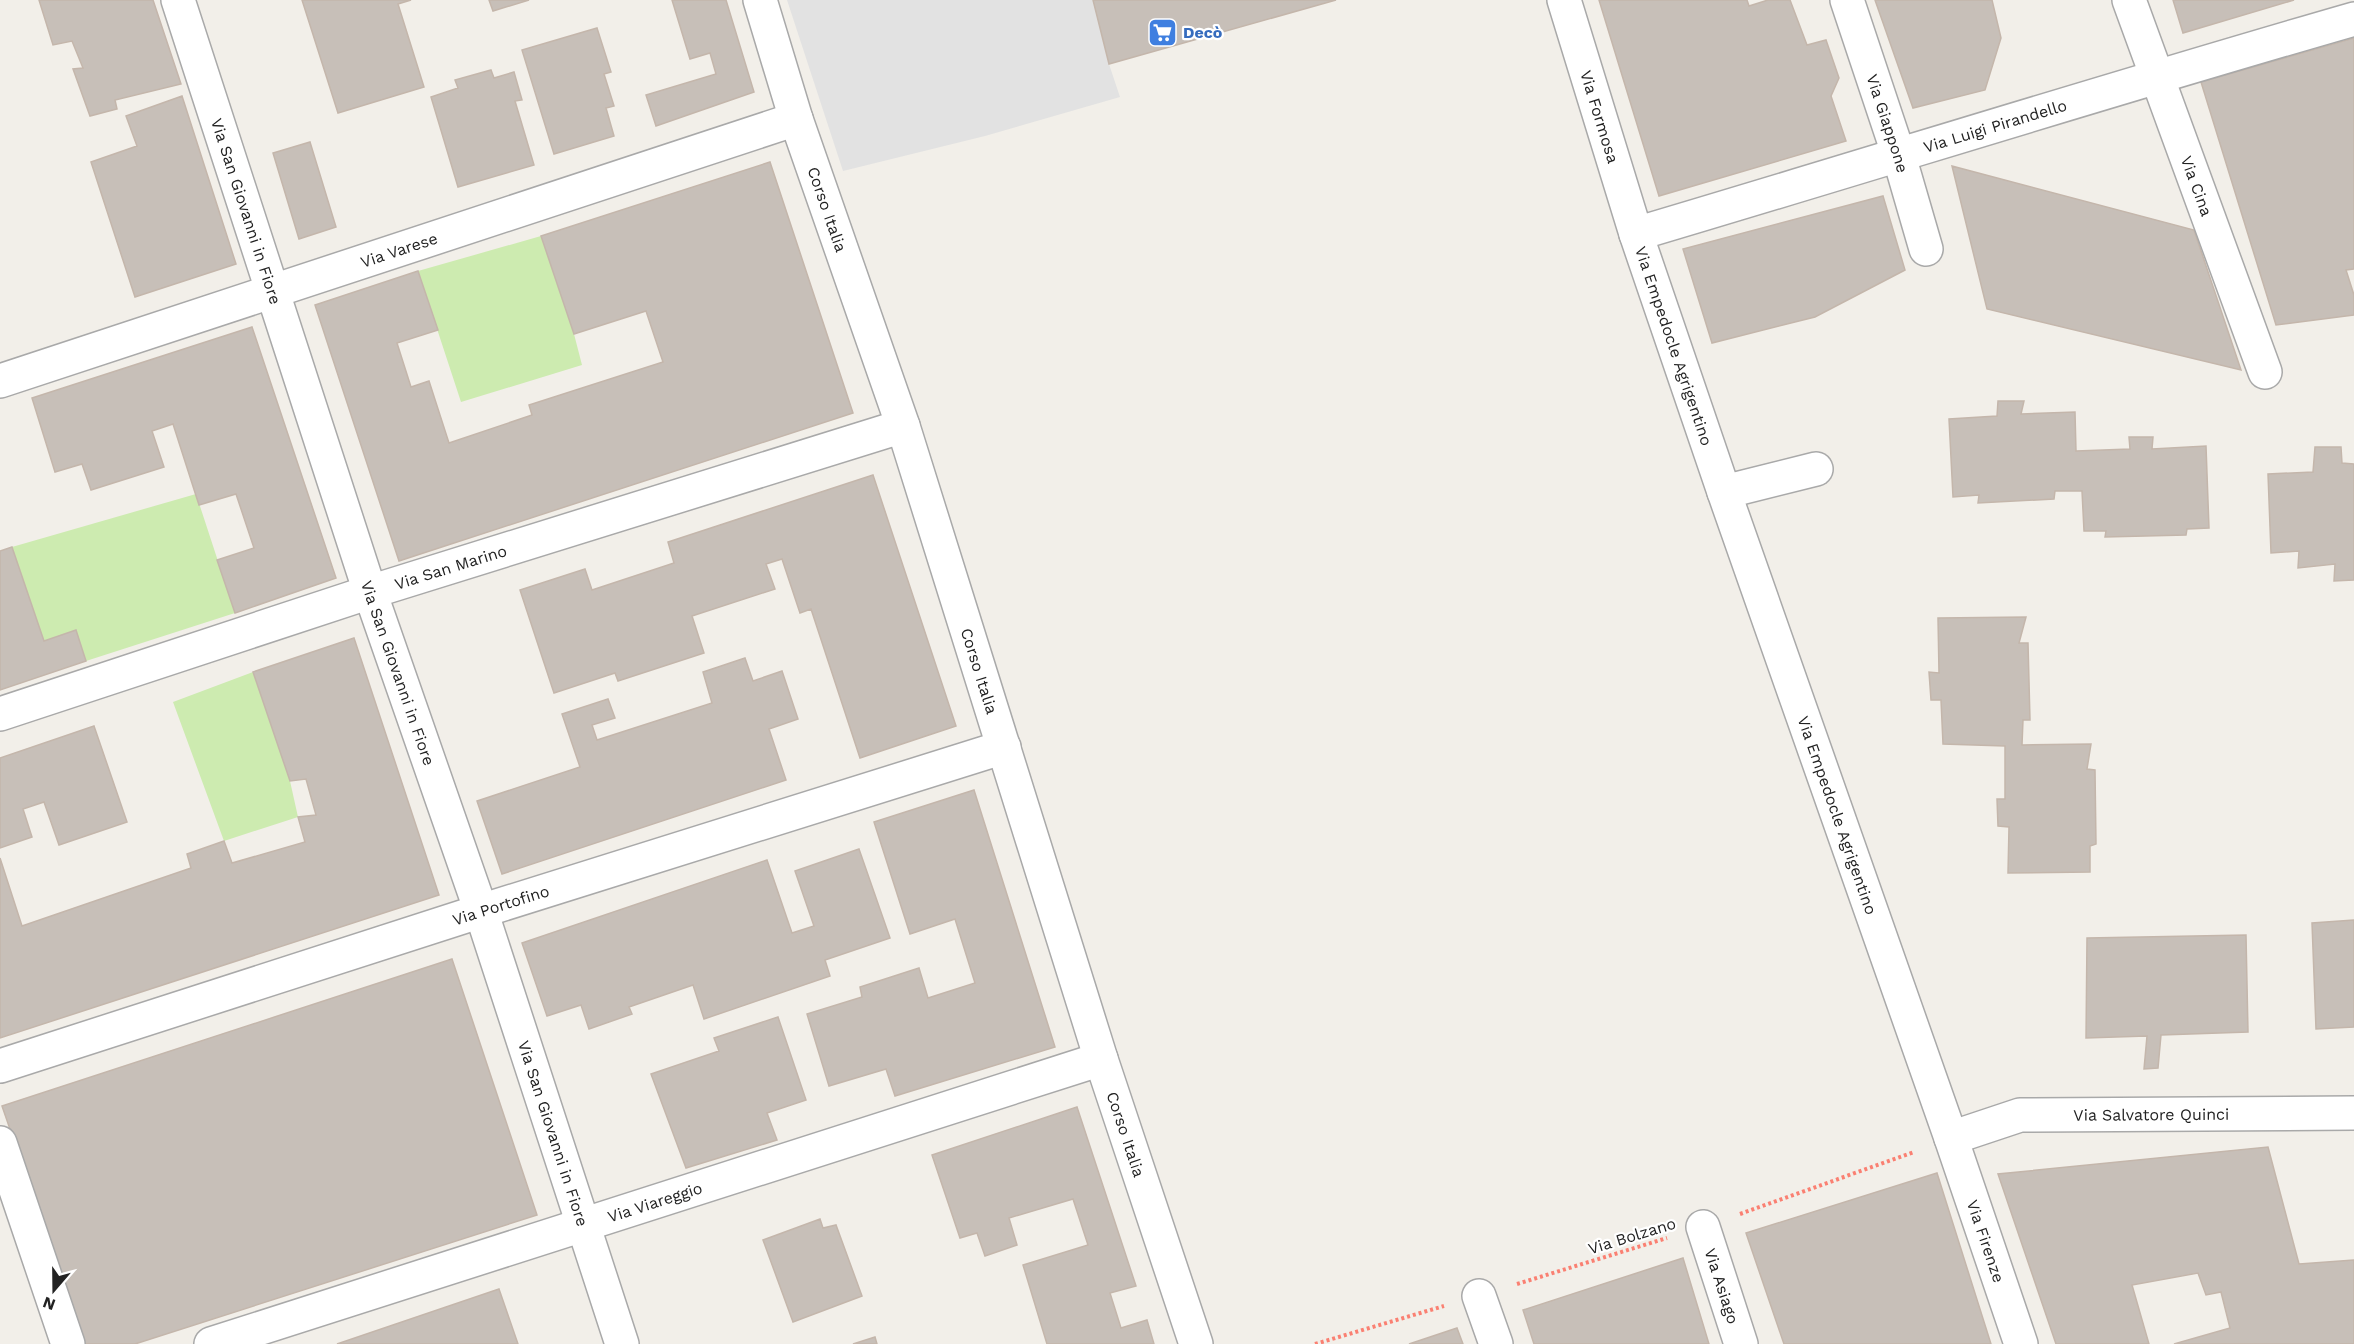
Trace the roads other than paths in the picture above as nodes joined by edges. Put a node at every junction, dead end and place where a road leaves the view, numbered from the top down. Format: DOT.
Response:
graph roads {
  1 [pos="178,0"];
  2 [pos="760,0"];
  3 [pos="1564,0"];
  4 [pos="1847,0"];
  5 [pos="2129,0"];
  6 [pos="2354,19"];
  7 [pos="2158,76"];
  8 [pos="796,118"];
  9 [pos="1899,156"];
  10 [pos="1636,234"];
  11 [pos="1926,249"];
  12 [pos="273,291"];
  13 [pos="2265,372"];
  14 [pos="0,381"];
  15 [pos="903,426"];
  16 [pos="1816,469"];
  17 [pos="1724,492"];
  18 [pos="370,592"];
  19 [pos="0,714"];
  20 [pos="1004,747"];
  21 [pos="481,911"];
  22 [pos="1101,1059"];
  23 [pos="0,1066"];
  24 [pos="2354,1113"];
  25 [pos="1951,1138"];
  26 [pos="0,1143"];
  27 [pos="582,1225"];
  28 [pos="1703,1227"];
  29 [pos="1479,1296"];
  30 [pos="68,1344"];
  31 [pos="211,1344"];
  32 [pos="622,1344"];
  33 [pos="1196,1344"];
  34 [pos="1496,1344"];
  35 [pos="1741,1344"];
  36 [pos="2021,1344"];
  1 -- 12 [label="street, Via San Giovanni in Fiore"];
  2 -- 8 [label="street, Corso Italia"];
  3 -- 10 [label="street, Via Formosa"];
  4 -- 9 [label="street, Via Giappone"];
  5 -- 7 [label="street, Via Cina"];
  6 -- 7 [label="street, Via Luigi Pirandello"];
  7 -- 9 [label="street, Via Luigi Pirandello"];
  7 -- 13 [label="street, Via Cina"];
  8 -- 12 [label="street, Via Varese"];
  8 -- 15 [label="street, Corso Italia"];
  9 -- 10 [label="street, Via Luigi Pirandello"];
  9 -- 11 [label="street, Via Giappone"];
  10 -- 17 [label="street, Via Empedocle Agrigentino"];
  12 -- 14 [label="street, Via Varese"];
  12 -- 18 [label="street, Via San Giovanni in Fiore"];
  15 -- 18 [label="street, Via San Marino"];
  15 -- 20 [label="street, Corso Italia"];
  16 -- 17 [label="street"];
  17 -- 25 [label="street, Via Empedocle Agrigentino"];
  18 -- 19 [label="street, Via San Marino"];
  18 -- 21 [label="street, Via San Giovanni in Fiore"];
  20 -- 21 [label="street, Via Portofino"];
  20 -- 22 [label="street, Corso Italia"];
  21 -- 23 [label="street, Via Portofino"];
  21 -- 27 [label="street, Via San Giovanni in Fiore"];
  22 -- 27 [label="street, Via Viareggio"];
  22 -- 33 [label="street, Corso Italia"];
  24 -- 25 [label="street, Via Salvatore Quinci"];
  25 -- 36 [label="street, Via Firenze"];
  26 -- 30 [label="street"];
  27 -- 31 [label="street, Via Viareggio"];
  27 -- 32 [label="street, Via San Giovanni in Fiore"];
  28 -- 35 [label="street, Via Asiago"];
  29 -- 34 [label="street"];
}
